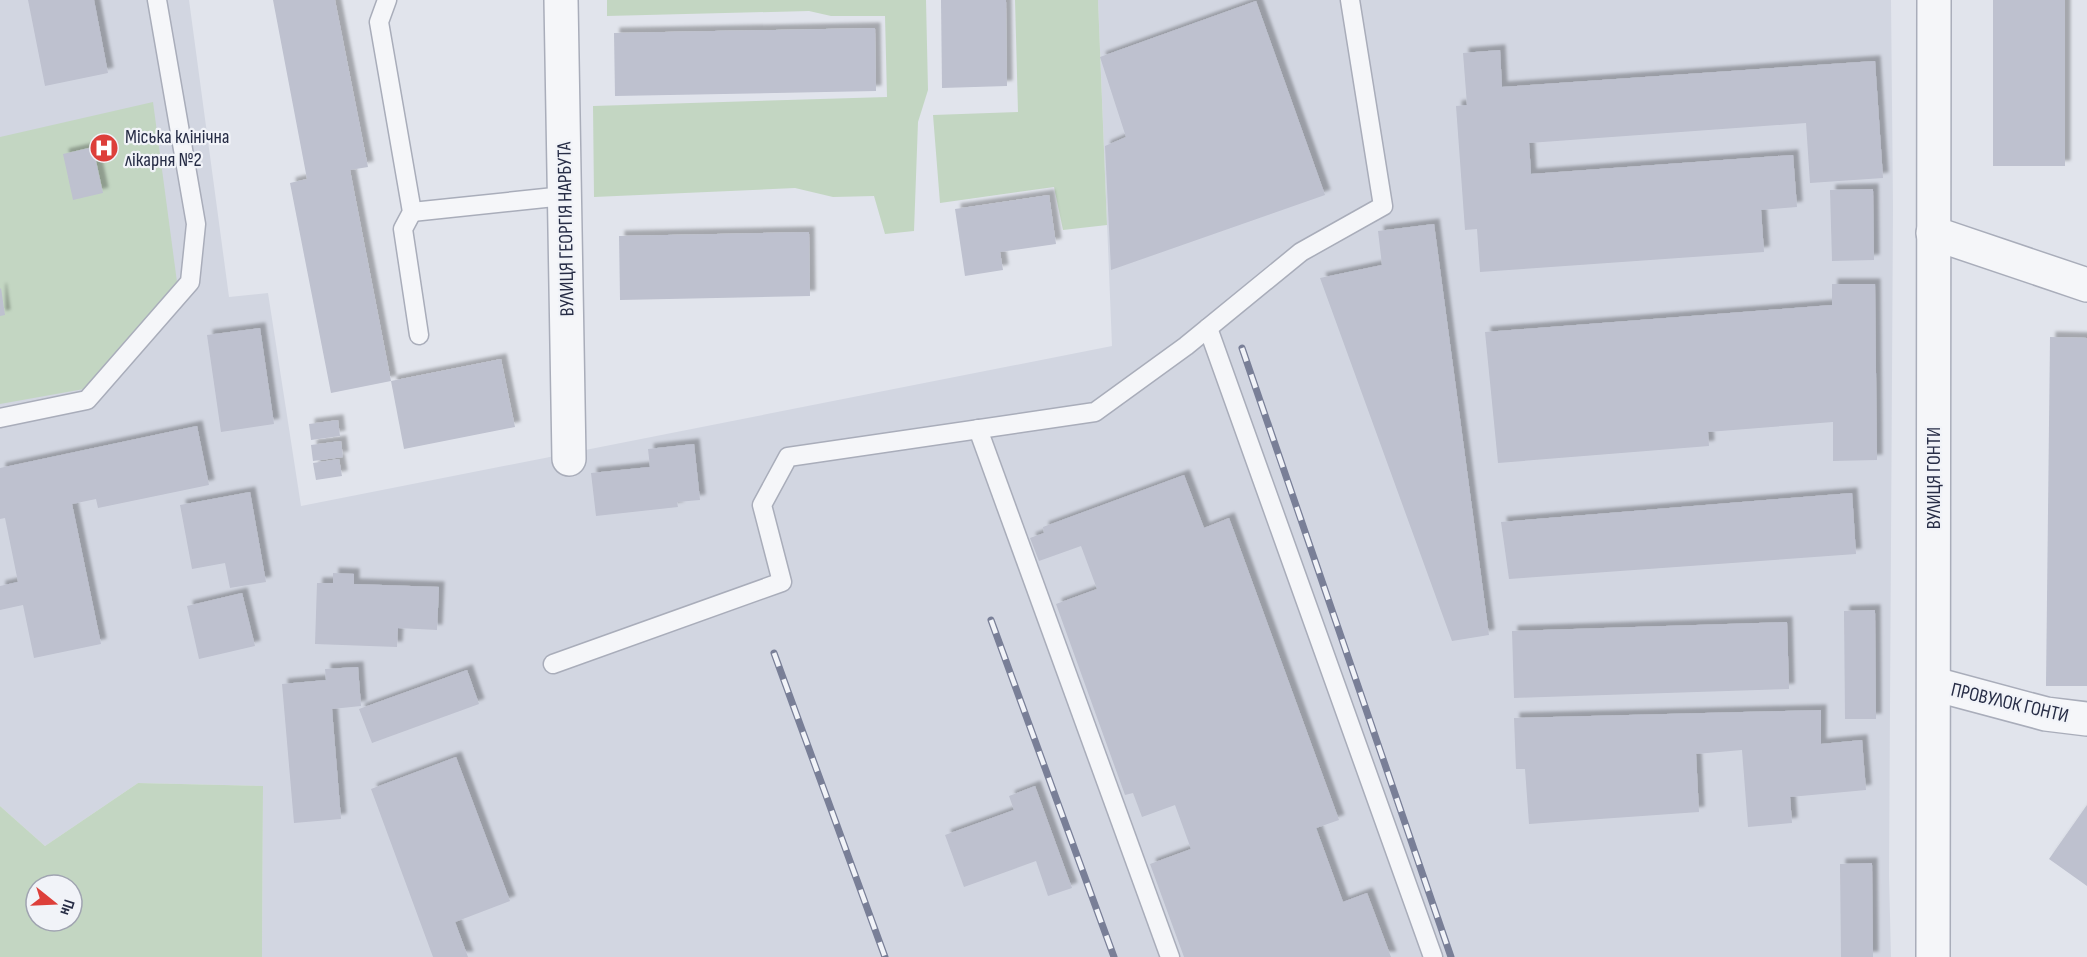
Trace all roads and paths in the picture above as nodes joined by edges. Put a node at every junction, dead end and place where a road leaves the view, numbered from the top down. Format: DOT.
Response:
graph roads {
  1 [pos="157,0"];
  2 [pos="387,0"];
  3 [pos="561,0"];
  4 [pos="1350,0"];
  5 [pos="1934,0"];
  6 [pos="564,196"];
  7 [pos="412,212"];
  8 [pos="1934,233"];
  9 [pos="2087,285"];
  10 [pos="1208,328"];
  11 [pos="419,334"];
  12 [pos="0,418"];
  13 [pos="978,429"];
  14 [pos="569,459"];
  15 [pos="553,664"];
  16 [pos="1934,684"];
  17 [pos="2087,719"];
  18 [pos="1170,957"];
  19 [pos="1433,957"];
  20 [pos="1933,957"];
  1 -- 12 [label="lane"];
  2 -- 7 [label="lane"];
  3 -- 6 [label="street, ВУЛИЦЯ ГЕОРГІЯ НАРБУТА"];
  4 -- 10 [label="lane"];
  5 -- 8 [label="street, ВУЛИЦЯ ГОНТИ"];
  6 -- 7 [label="lane"];
  6 -- 14 [label="street, ВУЛИЦЯ ГЕОРГІЯ НАРБУТА"];
  7 -- 11 [label="lane"];
  8 -- 9 [label="street"];
  8 -- 16 [label="street, ВУЛИЦЯ ГОНТИ"];
  10 -- 13 [label="lane"];
  10 -- 19 [label="lane"];
  13 -- 15 [label="lane"];
  13 -- 18 [label="lane"];
  16 -- 17 [label="street, ПРОВУЛОК ГОНТИ"];
  16 -- 20 [label="street, ВУЛИЦЯ ГОНТИ"];
}
